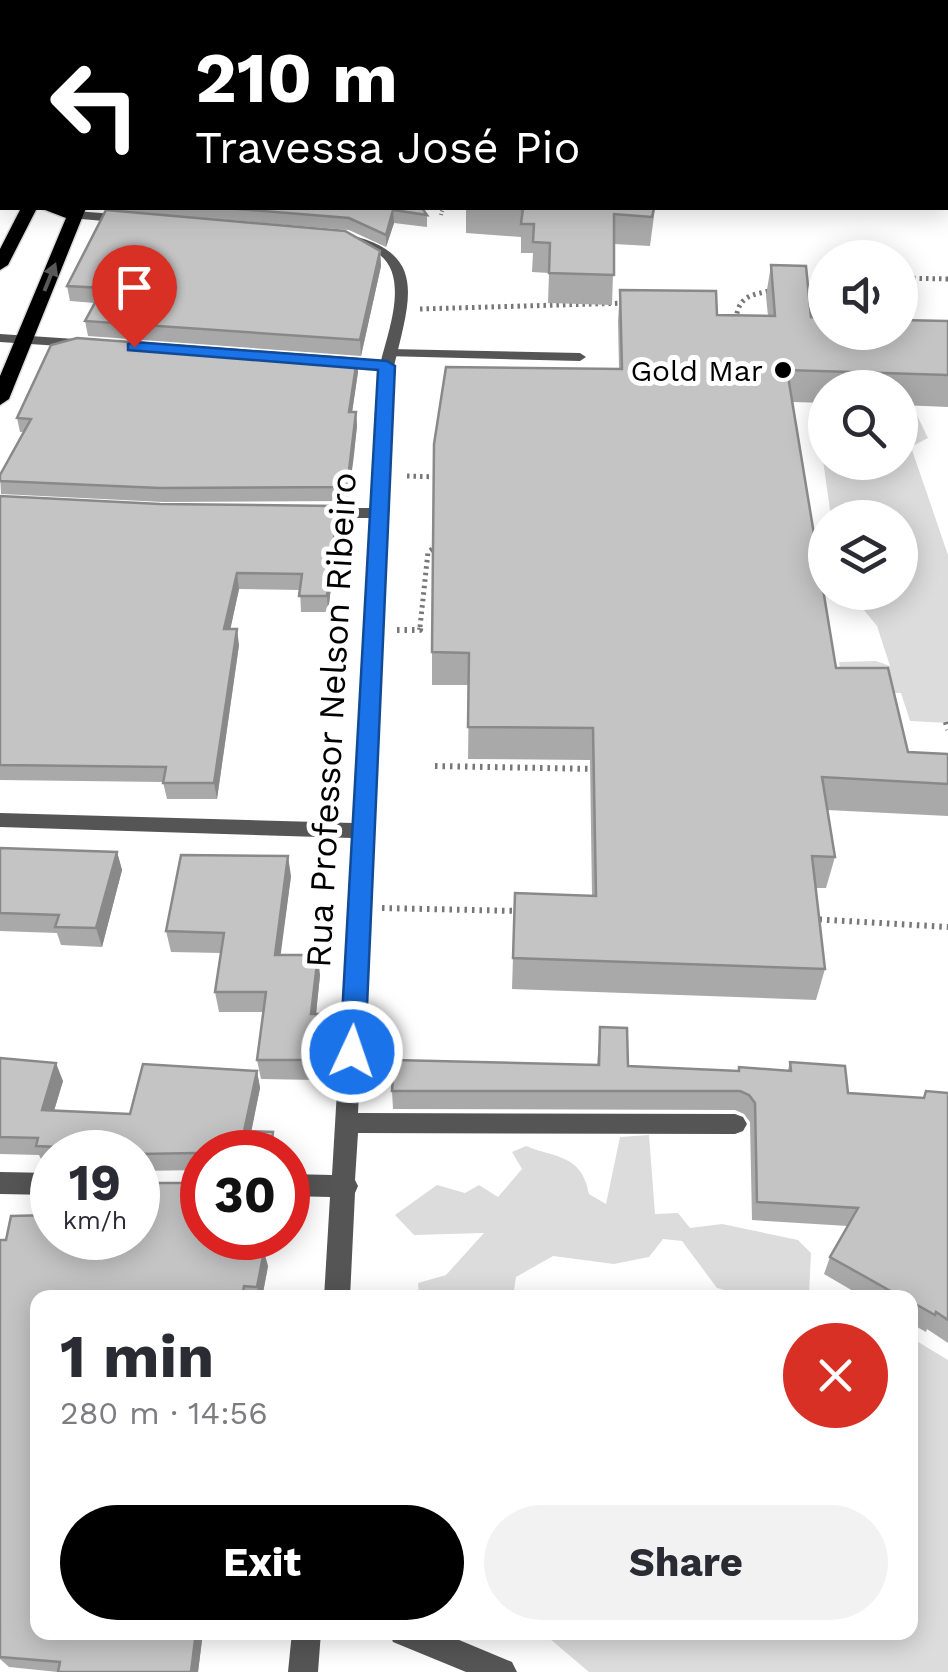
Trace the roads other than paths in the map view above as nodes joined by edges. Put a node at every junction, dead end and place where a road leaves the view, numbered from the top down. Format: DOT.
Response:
graph roads {
  1 [pos="27,210"];
  2 [pos="76,211"];
  3 [pos="134,220"];
  4 [pos="329,236"];
  5 [pos="0,264"];
  6 [pos="0,338"];
  7 [pos="25,339"];
  8 [pos="101,344"];
  9 [pos="580,357"];
  10 [pos="310,360"];
  11 [pos="388,360"];
  12 [pos="0,399"];
  13 [pos="300,513"];
  14 [pos="378,514"];
  15 [pos="0,820"];
  16 [pos="361,831"];
  17 [pos="348,1123"];
  18 [pos="735,1124"];
  19 [pos="0,1183"];
  20 [pos="30,1184"];
  21 [pos="310,1185"];
  22 [pos="346,1186"];
  23 [pos="338,1290"];
  24 [pos="307,1640"];
  25 [pos="423,1640"];
  26 [pos="304,1672"];
  27 [pos="502,1672"];
  1 -- 5 [label="main road"];
  2 -- 3 [label="street"];
  7 -- 2 [label="main road, one-way"];
  4 -- 11 [label="street, Rua Professor Nelson Ribeiro"];
  6 -- 7 [label="street"];
  7 -- 8 [label="street"];
  7 -- 12 [label="main road"];
  9 -- 11 [label="lane"];
  10 -- 11 [label="street"];
  11 -- 14 [label="street, Rua Professor Nelson Ribeiro"];
  13 -- 14 [label="street"];
  14 -- 16 [label="street, Rua Professor Nelson Ribeiro"];
  15 -- 16 [label="street"];
  16 -- 17 [label="street, Rua Professor Nelson Ribeiro"];
  17 -- 18 [label="street"];
  17 -- 22 [label="street, Rua Professor Nelson Ribeiro"];
  19 -- 20 [label="street"];
  21 -- 22 [label="street"];
  22 -- 23 [label="street, Rua Professor Nelson Ribeiro"];
  24 -- 26 [label="street"];
  25 -- 27 [label="street"];
}
